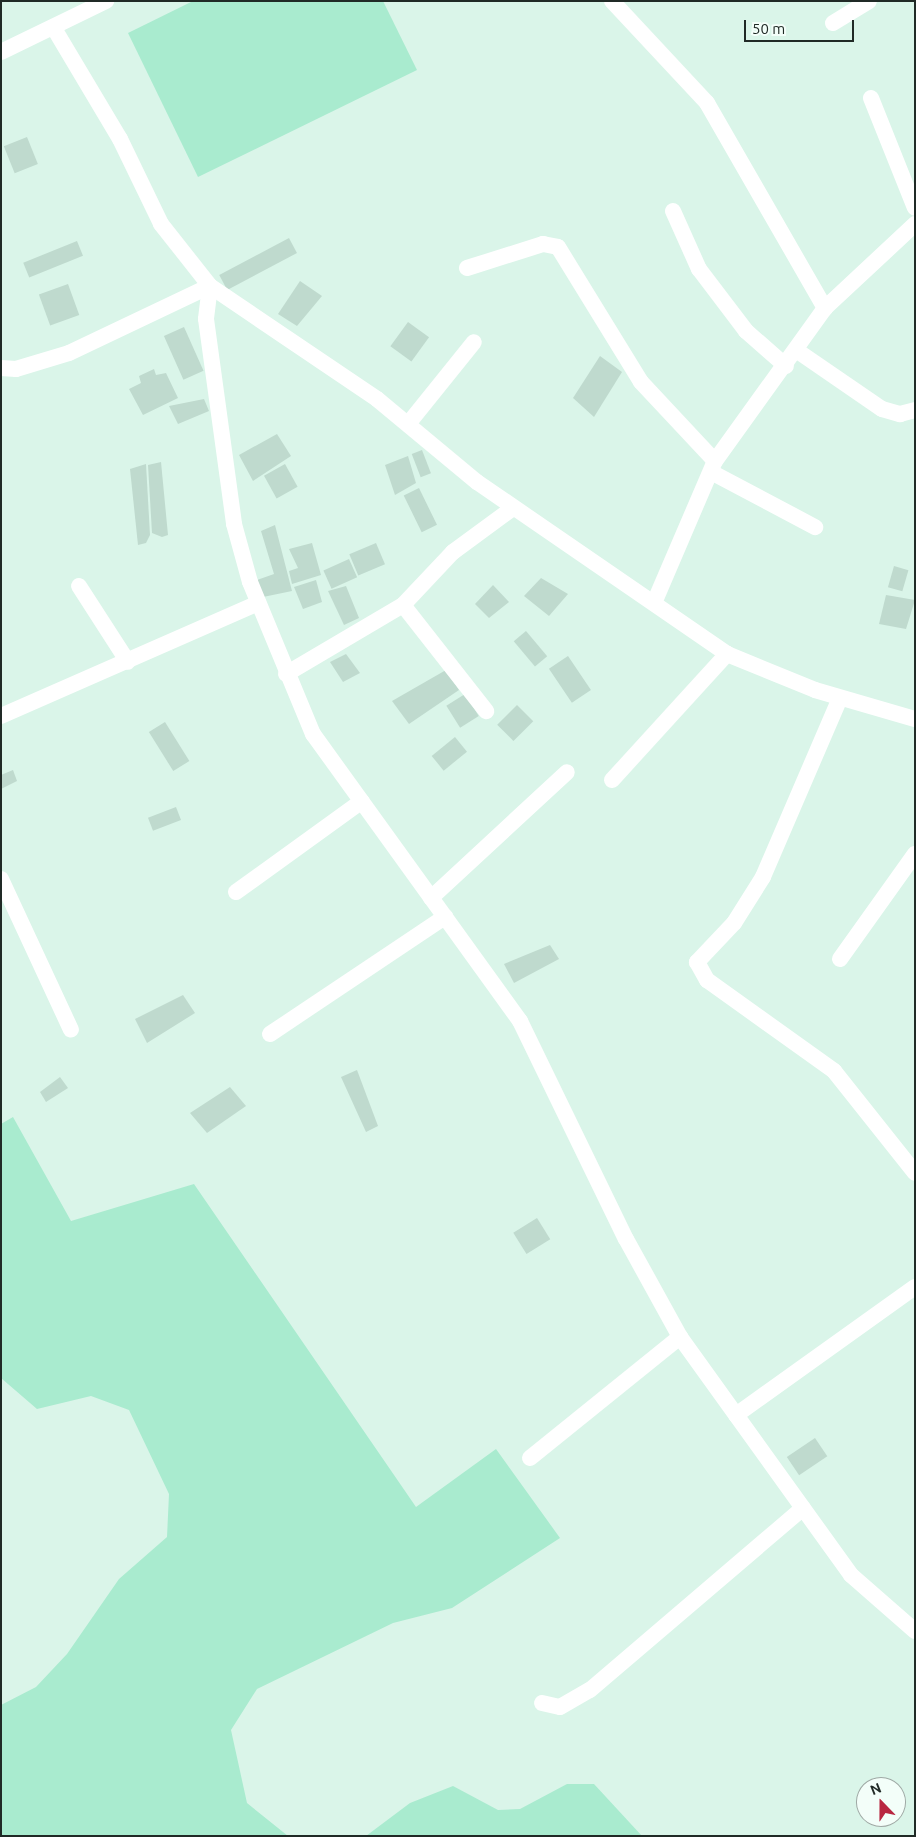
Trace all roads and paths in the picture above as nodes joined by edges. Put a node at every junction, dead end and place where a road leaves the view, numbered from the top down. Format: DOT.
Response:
graph roads {
  1 [pos="612,1"];
  2 [pos="869,1"];
  3 [pos="96,3"];
  4 [pos="834,23"];
  5 [pos="55,30"];
  6 [pos="1,52"];
  7 [pos="871,98"];
  8 [pos="915,208"];
  9 [pos="673,211"];
  10 [pos="915,224"];
  11 [pos="467,268"];
  12 [pos="210,286"];
  13 [pos="825,308"];
  14 [pos="474,342"];
  15 [pos="796,350"];
  16 [pos="786,366"];
  17 [pos="1,368"];
  18 [pos="915,410"];
  19 [pos="408,424"];
  20 [pos="713,466"];
  21 [pos="513,508"];
  22 [pos="815,527"];
  23 [pos="79,586"];
  24 [pos="258,603"];
  25 [pos="654,603"];
  26 [pos="403,605"];
  27 [pos="727,654"];
  28 [pos="128,662"];
  29 [pos="286,674"];
  30 [pos="840,698"];
  31 [pos="486,711"];
  32 [pos="1,716"];
  33 [pos="915,719"];
  34 [pos="567,772"];
  35 [pos="612,780"];
  36 [pos="362,801"];
  37 [pos="915,854"];
  38 [pos="1,878"];
  39 [pos="236,892"];
  40 [pos="432,898"];
  41 [pos="445,917"];
  42 [pos="840,959"];
  43 [pos="71,1030"];
  44 [pos="270,1034"];
  45 [pos="915,1173"];
  46 [pos="915,1287"];
  47 [pos="680,1337"];
  48 [pos="736,1415"];
  49 [pos="530,1458"];
  50 [pos="803,1508"];
  51 [pos="915,1631"];
  52 [pos="542,1703"];
  1 -- 13 [label="street"];
  2 -- 4 [label="street"];
  3 -- 5 [label="street"];
  5 -- 6 [label="street"];
  5 -- 12 [label="street"];
  7 -- 8 [label="street"];
  9 -- 16 [label="street"];
  10 -- 13 [label="street"];
  11 -- 20 [label="street"];
  12 -- 17 [label="street"];
  12 -- 19 [label="street"];
  12 -- 24 [label="street"];
  13 -- 15 [label="street"];
  14 -- 19 [label="street"];
  15 -- 16 [label="street"];
  15 -- 18 [label="street"];
  16 -- 20 [label="street"];
  19 -- 21 [label="street"];
  20 -- 22 [label="street"];
  20 -- 25 [label="street"];
  21 -- 25 [label="street"];
  21 -- 26 [label="street"];
  23 -- 28 [label="street"];
  24 -- 28 [label="street"];
  24 -- 29 [label="street"];
  25 -- 27 [label="street"];
  26 -- 29 [label="street"];
  26 -- 31 [label="street"];
  27 -- 30 [label="street"];
  27 -- 35 [label="street"];
  28 -- 32 [label="street"];
  29 -- 36 [label="street"];
  30 -- 33 [label="street"];
  30 -- 45 [label="street"];
  34 -- 40 [label="street"];
  36 -- 39 [label="street"];
  36 -- 40 [label="street"];
  37 -- 42 [label="street"];
  38 -- 43 [label="street"];
  40 -- 41 [label="street"];
  41 -- 44 [label="street"];
  41 -- 47 [label="street"];
  46 -- 48 [label="street"];
  47 -- 48 [label="street"];
  47 -- 49 [label="street"];
  48 -- 50 [label="street"];
  50 -- 51 [label="street"];
  50 -- 52 [label="street"];
}
